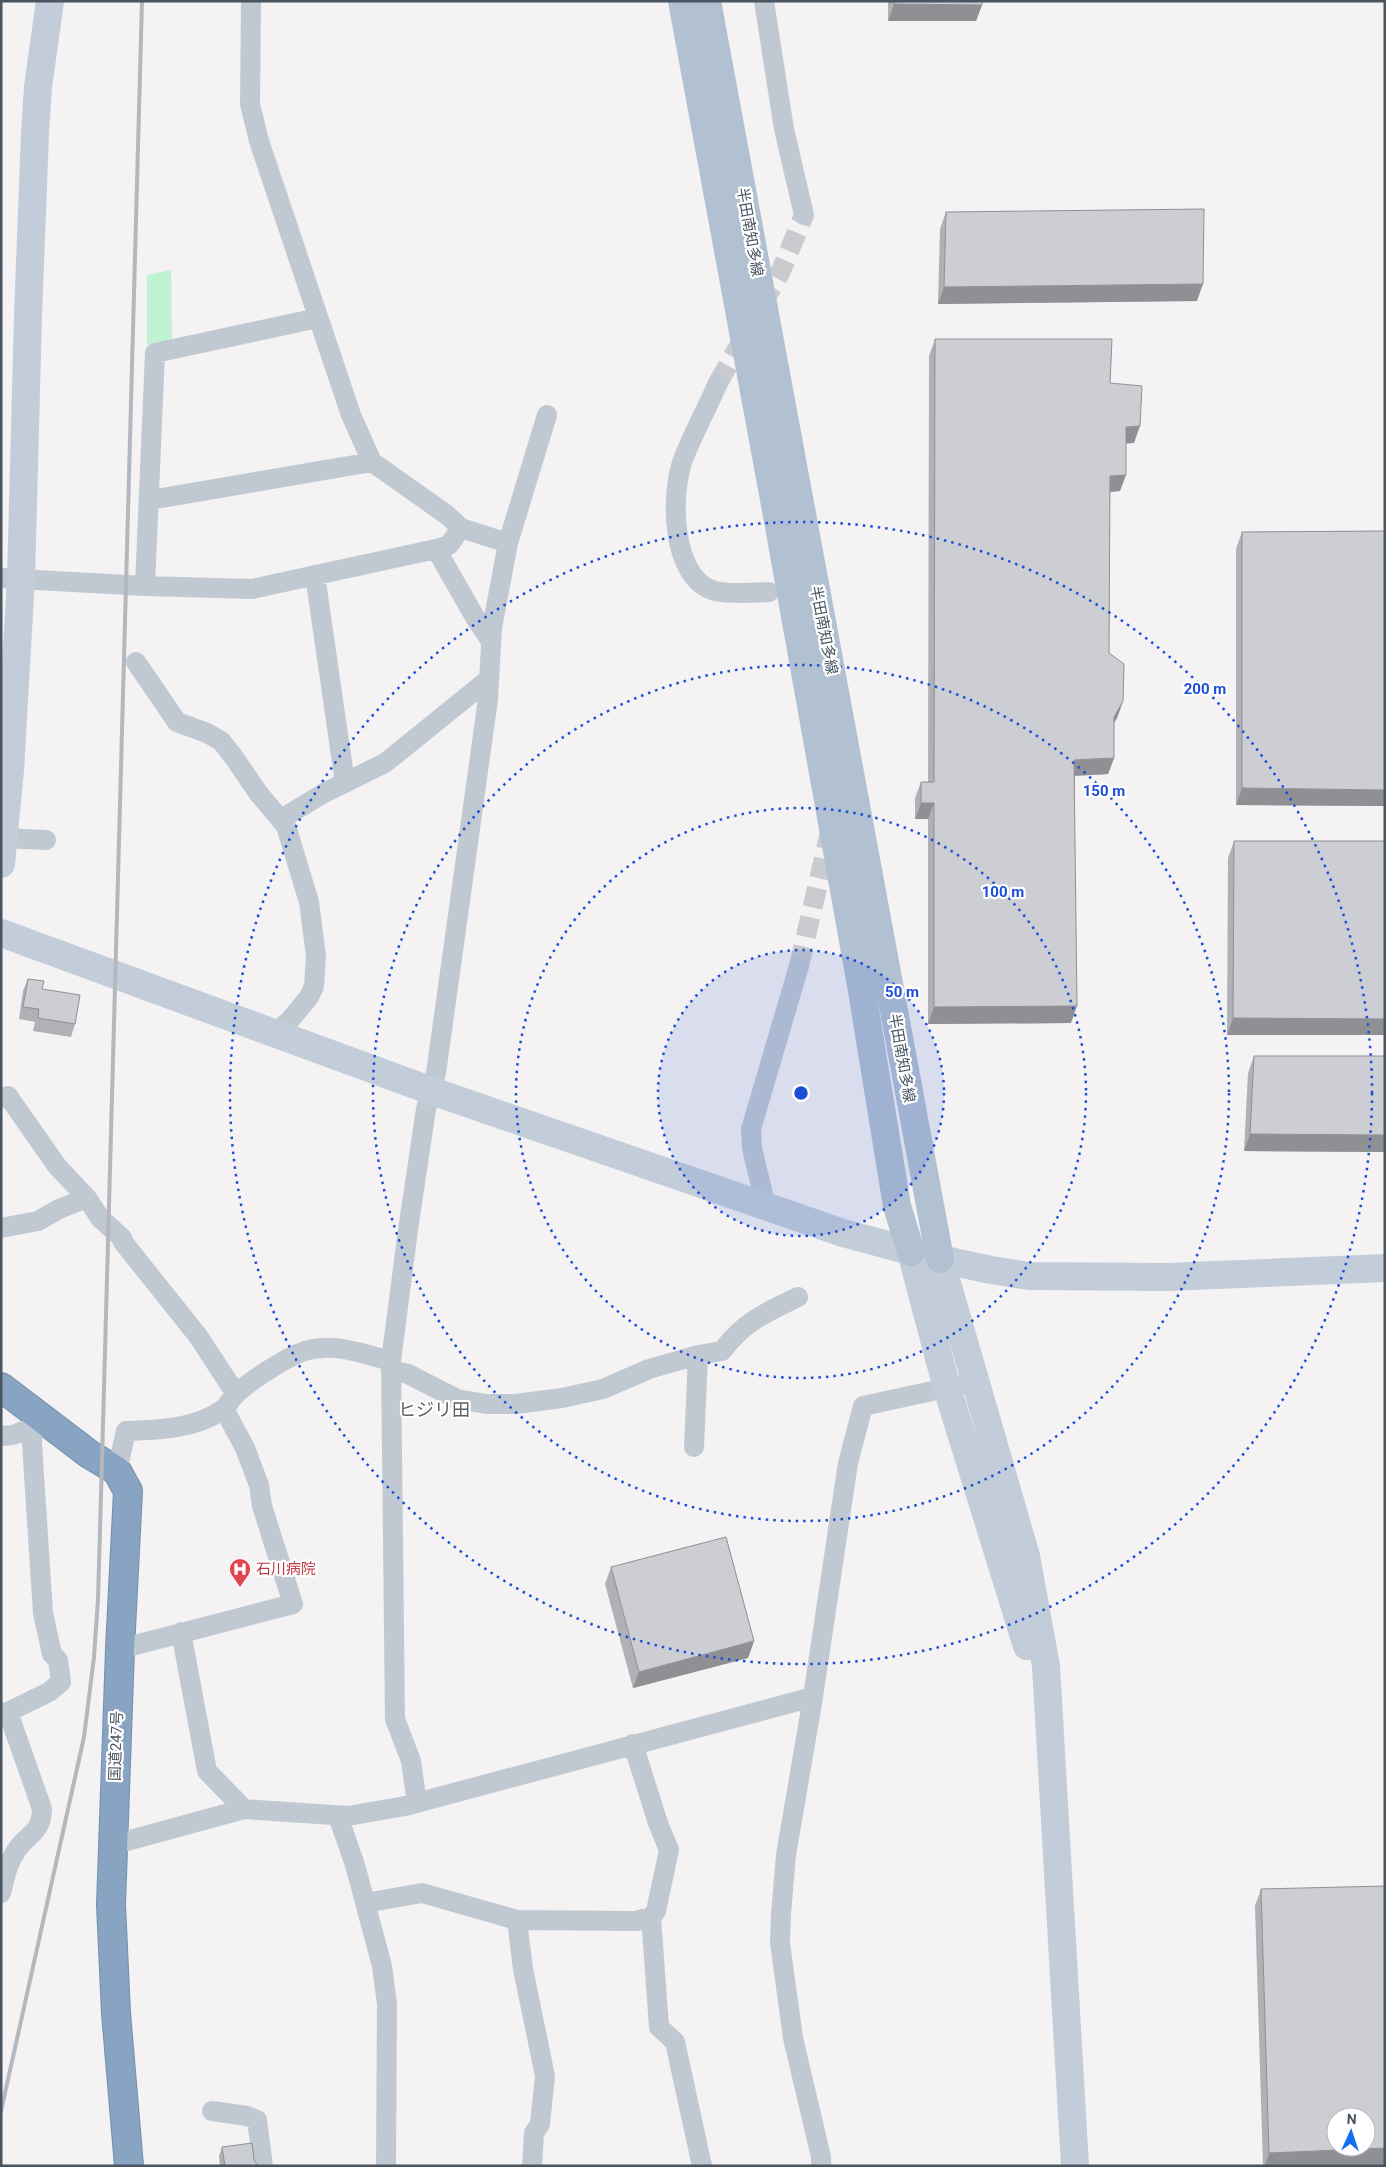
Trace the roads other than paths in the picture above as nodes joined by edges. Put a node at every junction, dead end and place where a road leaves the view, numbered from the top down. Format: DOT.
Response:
graph roads {
  1 [pos="50,1"];
  2 [pos="251,1"];
  3 [pos="682,1"];
  4 [pos="707,1"];
  5 [pos="764,1"];
  6 [pos="804,215"];
  7 [pos="318,318"];
  8 [pos="718,383"];
  9 [pos="547,415"];
  10 [pos="372,462"];
  11 [pos="150,500"];
  12 [pos="461,528"];
  13 [pos="508,543"];
  14 [pos="436,549"];
  15 [pos="315,576"];
  16 [pos="11,579"];
  17 [pos="145,586"];
  18 [pos="768,592"];
  19 [pos="492,641"];
  20 [pos="136,662"];
  21 [pos="489,679"];
  22 [pos="345,784"];
  23 [pos="281,819"];
  24 [pos="46,840"];
  25 [pos="2,851"];
  26 [pos="1,933"];
  27 [pos="799,966"];
  28 [pos="275,1034"];
  29 [pos="432,1091"];
  30 [pos="1,1098"];
  31 [pos="87,1198"];
  32 [pos="766,1207"];
  33 [pos="1,1228"];
  34 [pos="911,1252"];
  35 [pos="940,1259"];
  36 [pos="1385,1268"];
  37 [pos="798,1297"];
  38 [pos="698,1355"];
  39 [pos="391,1366"];
  40 [pos="974,1382"];
  41 [pos="1,1387"];
  42 [pos="947,1388"];
  43 [pos="230,1401"];
  44 [pos="37,1422"];
  45 [pos="1,1436"];
  46 [pos="694,1448"];
  47 [pos="117,1472"];
  48 [pos="182,1632"];
  49 [pos="120,1649"];
  50 [pos="813,1697"];
  51 [pos="5,1712"];
  52 [pos="633,1744"];
  53 [pos="1055,1801"];
  54 [pos="417,1803"];
  55 [pos="244,1809"];
  56 [pos="338,1816"];
  57 [pos="112,1845"];
  58 [pos="1,1893"];
  59 [pos="365,1903"];
  60 [pos="652,1917"];
  61 [pos="517,1920"];
  62 [pos="212,2111"];
  63 [pos="129,2166"];
  64 [pos="263,2166"];
  65 [pos="386,2166"];
  66 [pos="532,2166"];
  67 [pos="702,2166"];
  68 [pos="821,2166"];
  69 [pos="1074,2166"];
  1 -- 16 [label="street"];
  2 -- 7 [label="street"];
  3 -- 34 [label="main road, 半田南知多線"];
  4 -- 35 [label="main road, 半田南知多線"];
  5 -- 6 [label="street"];
  7 -- 10 [label="street"];
  7 -- 11 [label="street"];
  8 -- 18 [label="street"];
  9 -- 13 [label="street"];
  10 -- 11 [label="street"];
  10 -- 12 [label="street"];
  11 -- 17 [label="street"];
  12 -- 13 [label="street"];
  12 -- 14 [label="street"];
  13 -- 19 [label="street"];
  14 -- 15 [label="street"];
  14 -- 19 [label="street"];
  15 -- 17 [label="street"];
  15 -- 22 [label="street"];
  16 -- 17 [label="street"];
  16 -- 25 [label="street"];
  19 -- 21 [label="street"];
  20 -- 23 [label="street"];
  21 -- 22 [label="street"];
  21 -- 29 [label="street"];
  22 -- 23 [label="street"];
  23 -- 28 [label="street"];
  24 -- 25 [label="street"];
  26 -- 28 [label="street"];
  27 -- 32 [label="street"];
  28 -- 29 [label="street"];
  29 -- 32 [label="street"];
  29 -- 39 [label="street"];
  30 -- 31 [label="street"];
  31 -- 33 [label="street"];
  31 -- 43 [label="street"];
  32 -- 34 [label="street"];
  34 -- 35 [label="street"];
  34 -- 42 [label="street"];
  35 -- 36 [label="street"];
  35 -- 40 [label="street"];
  37 -- 38 [label="street"];
  38 -- 39 [label="street"];
  38 -- 46 [label="street"];
  39 -- 43 [label="street"];
  39 -- 54 [label="street"];
  40 -- 42 [label="street"];
  40 -- 53 [label="street"];
  41 -- 44 [label="highway"];
  42 -- 50 [label="street"];
  42 -- 53 [label="street"];
  43 -- 47 [label="street"];
  43 -- 48 [label="street"];
  44 -- 45 [label="street"];
  44 -- 47 [label="highway"];
  44 -- 51 [label="street"];
  47 -- 49 [label="highway, 国道247号"];
  48 -- 49 [label="street"];
  48 -- 55 [label="street"];
  49 -- 57 [label="highway, 国道247号"];
  50 -- 52 [label="street"];
  50 -- 68 [label="street"];
  51 -- 58 [label="street"];
  52 -- 54 [label="street"];
  52 -- 60 [label="street"];
  53 -- 69 [label="street"];
  54 -- 56 [label="street"];
  55 -- 56 [label="street"];
  55 -- 57 [label="street"];
  56 -- 59 [label="street"];
  57 -- 63 [label="highway, 国道247号"];
  59 -- 61 [label="street"];
  59 -- 65 [label="street"];
  60 -- 61 [label="street"];
  60 -- 67 [label="street"];
  61 -- 66 [label="street"];
  62 -- 64 [label="street"];
}
